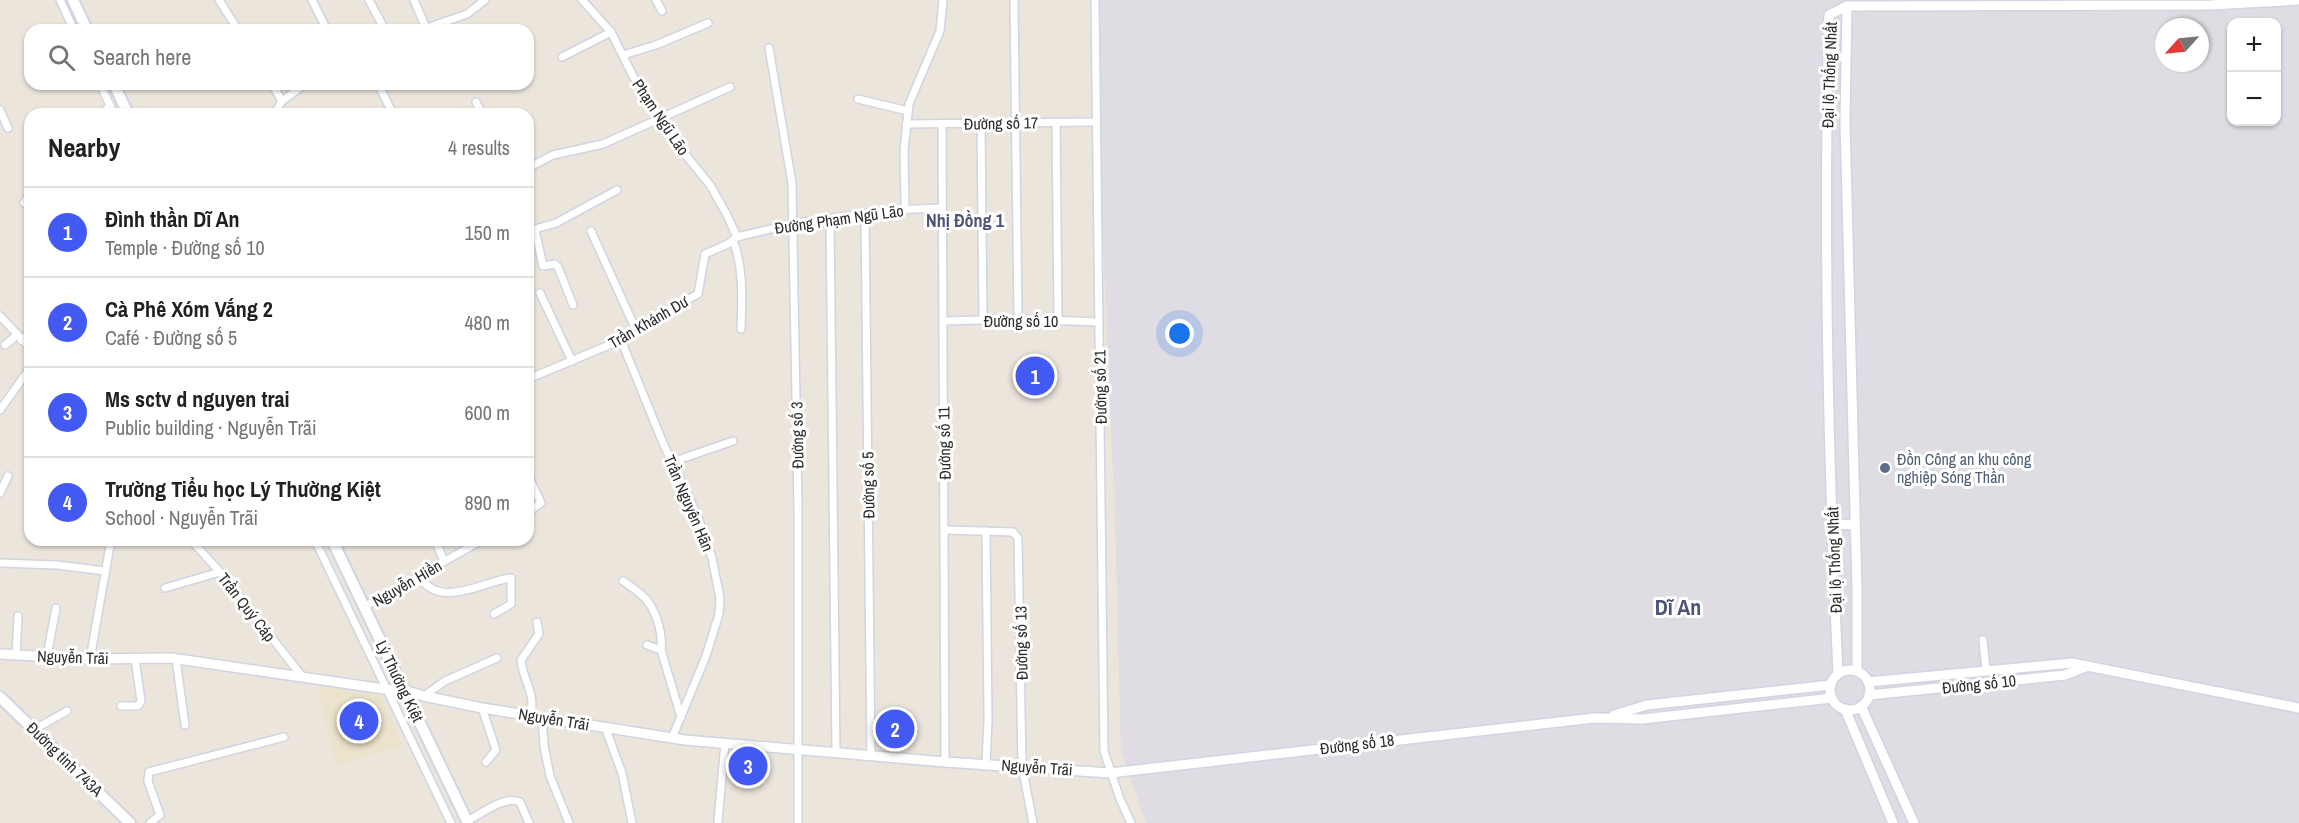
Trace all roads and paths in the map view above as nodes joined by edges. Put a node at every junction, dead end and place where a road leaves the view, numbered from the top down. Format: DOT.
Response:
graph roads {
  1 [pos="60,0"];
  2 [pos="73,0"];
  3 [pos="219,0"];
  4 [pos="312,0"];
  5 [pos="369,0"];
  6 [pos="414,0"];
  7 [pos="485,0"];
  8 [pos="582,0"];
  9 [pos="656,0"];
  10 [pos="943,0"];
  11 [pos="1014,0"];
  12 [pos="1095,0"];
  13 [pos="2299,0"];
  14 [pos="2211,3"];
  15 [pos="1847,6"];
  16 [pos="662,11"];
  17 [pos="708,23"];
  18 [pos="71,24"];
  19 [pos="84,24"];
  20 [pos="234,24"];
  21 [pos="324,24"];
  22 [pos="382,24"];
  23 [pos="421,24"];
  24 [pos="445,24"];
  25 [pos="611,32"];
  26 [pos="769,48"];
  27 [pos="623,55"];
  28 [pos="562,57"];
  29 [pos="1828,72"];
  30 [pos="1846,72"];
  31 [pos="730,87"];
  32 [pos="103,90"];
  33 [pos="117,90"];
  34 [pos="276,90"];
  35 [pos="298,90"];
  36 [pos="381,90"];
  37 [pos="858,99"];
  38 [pos="282,101"];
  39 [pos="476,102"];
  40 [pos="110,105"];
  41 [pos="107,108"];
  42 [pos="111,108"];
  43 [pos="125,108"];
  44 [pos="278,108"];
  45 [pos="390,108"];
  46 [pos="479,108"];
  47 [pos="0,110"];
  48 [pos="908,111"];
  49 [pos="659,118"];
  50 [pos="1015,122"];
  51 [pos="1056,122"];
  52 [pos="1095,122"];
  53 [pos="981,123"];
  54 [pos="906,124"];
  55 [pos="942,124"];
  56 [pos="8,128"];
  57 [pos="534,165"];
  58 [pos="1827,176"];
  59 [pos="1846,176"];
  60 [pos="617,190"];
  61 [pos="905,208"];
  62 [pos="942,208"];
  63 [pos="865,214"];
  64 [pos="831,219"];
  65 [pos="791,224"];
  66 [pos="591,231"];
  67 [pos="534,233"];
  68 [pos="534,236"];
  69 [pos="735,238"];
  70 [pos="1828,263"];
  71 [pos="1848,265"];
  72 [pos="540,293"];
  73 [pos="573,306"];
  74 [pos="0,316"];
  75 [pos="1018,319"];
  76 [pos="983,320"];
  77 [pos="943,321"];
  78 [pos="1058,321"];
  79 [pos="1099,322"];
  80 [pos="636,330"];
  81 [pos="741,330"];
  82 [pos="24,335"];
  83 [pos="19,337"];
  84 [pos="621,340"];
  85 [pos="24,342"];
  86 [pos="5,345"];
  87 [pos="572,361"];
  88 [pos="24,376"];
  89 [pos="534,377"];
  90 [pos="0,410"];
  91 [pos="733,441"];
  92 [pos="1831,447"];
  93 [pos="1853,448"];
  94 [pos="672,462"];
  95 [pos="8,476"];
  96 [pos="534,488"];
  97 [pos="0,493"];
  98 [pos="534,508"];
  99 [pos="1833,524"];
  100 [pos="1855,525"];
  101 [pos="945,530"];
  102 [pos="986,531"];
  103 [pos="110,546"];
  104 [pos="196,546"];
  105 [pos="318,546"];
  106 [pos="335,546"];
  107 [pos="438,546"];
  108 [pos="471,546"];
  109 [pos="444,561"];
  110 [pos="0,563"];
  111 [pos="105,571"];
  112 [pos="220,572"];
  113 [pos="419,575"];
  114 [pos="623,581"];
  115 [pos="165,588"];
  116 [pos="364,607"];
  117 [pos="56,608"];
  118 [pos="494,614"];
  119 [pos="18,616"];
  120 [pos="537,622"];
  121 [pos="1983,640"];
  122 [pos="647,645"];
  123 [pos="661,650"];
  124 [pos="0,654"];
  125 [pos="16,655"];
  126 [pos="47,656"];
  127 [pos="497,658"];
  128 [pos="90,659"];
  129 [pos="135,659"];
  130 [pos="176,659"];
  131 [pos="2088,666"];
  132 [pos="1857,671"];
  133 [pos="1986,671"];
  134 [pos="1838,674"];
  135 [pos="301,675"];
  136 [pos="1868,682"];
  137 [pos="1831,685"];
  138 [pos="386,689"];
  139 [pos="405,690"];
  140 [pos="1869,695"];
  141 [pos="424,696"];
  142 [pos="1734,696"];
  143 [pos="0,697"];
  144 [pos="1832,698"];
  145 [pos="121,706"];
  146 [pos="1861,706"];
  147 [pos="482,708"];
  148 [pos="1734,708"];
  149 [pos="2299,708"];
  150 [pos="1845,709"];
  151 [pos="68,711"];
  152 [pos="530,715"];
  153 [pos="542,717"];
  154 [pos="681,717"];
  155 [pos="1604,717"];
  156 [pos="185,725"];
  157 [pos="605,727"];
  158 [pos="35,729"];
  159 [pos="284,737"];
  160 [pos="672,738"];
  161 [pos="725,743"];
  162 [pos="797,748"];
  163 [pos="836,752"];
  164 [pos="871,756"];
  165 [pos="486,762"];
  166 [pos="945,762"];
  167 [pos="986,764"];
  168 [pos="1022,766"];
  169 [pos="1110,773"];
  170 [pos="718,821"];
  171 [pos="467,822"];
  172 [pos="130,823"];
  173 [pos="150,823"];
  174 [pos="451,823"];
  175 [pos="529,823"];
  176 [pos="569,823"];
  177 [pos="632,823"];
  178 [pos="798,823"];
  179 [pos="1033,823"];
  180 [pos="1131,823"];
  181 [pos="1893,823"];
  182 [pos="1914,823"];
  1 -- 18 [label="street"];
  2 -- 19 [label="main road"];
  3 -- 20 [label="street"];
  4 -- 21 [label="street"];
  5 -- 22 [label="street"];
  6 -- 23 [label="street"];
  7 -- 24 [label="street"];
  8 -- 25 [label="street, Phạm Ngũ Lão"];
  9 -- 16 [label="street"];
  10 -- 48 [label="street"];
  11 -- 50 [label="street"];
  12 -- 52 [label="street, Đường số 21"];
  13 -- 14 [label="street"];
  14 -- 15 [label="street"];
  15 -- 29 [label="street, Đại lộ Thống Nhất"];
  15 -- 30 [label="street, Đại lộ Thống Nhất"];
  17 -- 27 [label="street"];
  25 -- 27 [label="street, Phạm Ngũ Lão"];
  25 -- 28 [label="street"];
  26 -- 65 [label="street, Đường số 3"];
  27 -- 49 [label="street, Phạm Ngũ Lão"];
  29 -- 30 [label="street"];
  29 -- 58 [label="street, Đại lộ Thống Nhất"];
  30 -- 59 [label="street, Đại lộ Thống Nhất"];
  31 -- 49 [label="street"];
  32 -- 40 [label="street"];
  33 -- 43 [label="main road"];
  34 -- 38 [label="street"];
  35 -- 38 [label="street"];
  36 -- 45 [label="street"];
  37 -- 48 [label="street"];
  38 -- 44 [label="street"];
  39 -- 46 [label="street"];
  40 -- 41 [label="street"];
  40 -- 42 [label="street"];
  47 -- 56 [label="street"];
  48 -- 54 [label="street"];
  49 -- 57 [label="street"];
  49 -- 69 [label="street, Phạm Ngũ Lão"];
  50 -- 51 [label="street, Đường số 17"];
  50 -- 53 [label="street, Đường số 17"];
  50 -- 75 [label="street"];
  51 -- 52 [label="street, Đường số 17"];
  51 -- 78 [label="street"];
  52 -- 79 [label="street, Đường số 21"];
  53 -- 55 [label="street, Đường số 17"];
  53 -- 76 [label="street"];
  54 -- 55 [label="street, Đường số 17"];
  54 -- 61 [label="street"];
  55 -- 62 [label="street, Đường số 11"];
  58 -- 59 [label="street"];
  58 -- 70 [label="street, Đại lộ Thống Nhất"];
  59 -- 71 [label="street, Đại lộ Thống Nhất"];
  60 -- 67 [label="street"];
  61 -- 62 [label="street, Đường Phạm Ngũ Lão"];
  61 -- 63 [label="street, Đường Phạm Ngũ Lão"];
  62 -- 77 [label="street, Đường số 11"];
  63 -- 64 [label="street, Đường Phạm Ngũ Lão"];
  63 -- 164 [label="street, Đường số 5"];
  64 -- 65 [label="street, Đường Phạm Ngũ Lão"];
  64 -- 163 [label="street"];
  65 -- 69 [label="street, Đường Phạm Ngũ Lão"];
  65 -- 162 [label="street, Đường số 3"];
  66 -- 80 [label="street"];
  68 -- 73 [label="street"];
  69 -- 80 [label="street, Trần Khánh Dư"];
  69 -- 81 [label="street, Phạm Ngũ Lão"];
  70 -- 71 [label="street"];
  70 -- 92 [label="street, Đại lộ Thống Nhất"];
  71 -- 93 [label="street, Đại lộ Thống Nhất"];
  72 -- 87 [label="street"];
  74 -- 83 [label="street"];
  75 -- 76 [label="street, Đường số 10"];
  75 -- 78 [label="street, Đường số 10"];
  76 -- 77 [label="street, Đường số 10"];
  77 -- 101 [label="street, Đường số 11"];
  78 -- 79 [label="street, Đường số 10"];
  79 -- 169 [label="street, Đường số 21"];
  80 -- 84 [label="street, Trần Khánh Dư"];
  82 -- 83 [label="street"];
  83 -- 85 [label="street"];
  83 -- 86 [label="street"];
  84 -- 87 [label="street, Trần Khánh Dư"];
  84 -- 94 [label="street, Trần Nguyên Hãn"];
  87 -- 89 [label="street, Trần Khánh Dư"];
  88 -- 90 [label="street"];
  91 -- 94 [label="street"];
  92 -- 93 [label="street"];
  92 -- 99 [label="street, Đại lộ Thống Nhất"];
  93 -- 100 [label="street, Đại lộ Thống Nhất"];
  94 -- 154 [label="street, Trần Nguyên Hãn"];
  95 -- 97 [label="street"];
  96 -- 98 [label="street"];
  99 -- 100 [label="street"];
  99 -- 134 [label="street, Đại lộ Thống Nhất"];
  100 -- 132 [label="street, Đại lộ Thống Nhất"];
  101 -- 102 [label="street, Đường số 13"];
  101 -- 166 [label="street, Đường số 11"];
  102 -- 167 [label="street"];
  102 -- 168 [label="street, Đường số 13"];
  103 -- 111 [label="street"];
  104 -- 112 [label="street, Trần Quý Cáp"];
  105 -- 138 [label="street"];
  106 -- 116 [label="main road, Lý Thường Kiệt"];
  107 -- 109 [label="street"];
  108 -- 109 [label="street, Nguyễn Hiền"];
  109 -- 113 [label="street, Nguyễn Hiền"];
  110 -- 111 [label="street"];
  111 -- 128 [label="street"];
  112 -- 115 [label="street"];
  112 -- 135 [label="street, Trần Quý Cáp"];
  113 -- 116 [label="street, Nguyễn Hiền"];
  113 -- 118 [label="street"];
  114 -- 123 [label="street"];
  116 -- 139 [label="main road, Lý Thường Kiệt"];
  117 -- 126 [label="street"];
  119 -- 125 [label="street"];
  120 -- 152 [label="street"];
  121 -- 133 [label="street"];
  122 -- 123 [label="street"];
  123 -- 154 [label="street"];
  124 -- 125 [label="street, Nguyễn Trãi"];
  125 -- 126 [label="street, Nguyễn Trãi"];
  126 -- 128 [label="street, Nguyễn Trãi"];
  127 -- 141 [label="street"];
  128 -- 129 [label="street, Nguyễn Trãi"];
  129 -- 130 [label="street, Nguyễn Trãi"];
  129 -- 145 [label="street"];
  130 -- 135 [label="street, Nguyễn Trãi"];
  130 -- 156 [label="street"];
  131 -- 133 [label="street, Đường số 10"];
  131 -- 140 [label="street, Đường số 10"];
  131 -- 149 [label="street, Đường số 10"];
  132 -- 134 [label="street"];
  132 -- 136 [label="street"];
  133 -- 136 [label="street, Đường số 10"];
  134 -- 137 [label="street"];
  135 -- 138 [label="street, Nguyễn Trãi"];
  136 -- 140 [label="street"];
  137 -- 142 [label="street, Đường số 18"];
  137 -- 144 [label="street"];
  138 -- 139 [label="street, Nguyễn Trãi"];
  138 -- 174 [label="street"];
  139 -- 141 [label="street, Nguyễn Trãi"];
  139 -- 171 [label="main road, Lý Thường Kiệt"];
  140 -- 146 [label="street"];
  141 -- 147 [label="street, Nguyễn Trãi"];
  142 -- 148 [label="street"];
  142 -- 155 [label="street, Đường số 18"];
  143 -- 158 [label="main road, Đường tỉnh 743A"];
  144 -- 148 [label="street, Đường số 18"];
  144 -- 150 [label="street"];
  146 -- 150 [label="street"];
  146 -- 182 [label="street"];
  147 -- 152 [label="street, Nguyễn Trãi"];
  147 -- 165 [label="street"];
  148 -- 155 [label="street, Đường số 18"];
  150 -- 181 [label="street"];
  151 -- 158 [label="street"];
  152 -- 153 [label="street, Nguyễn Trãi"];
  153 -- 157 [label="street, Nguyễn Trãi"];
  153 -- 176 [label="street"];
  154 -- 160 [label="street, Trần Nguyên Hãn"];
  155 -- 169 [label="street, Đường số 18"];
  157 -- 160 [label="street, Nguyễn Trãi"];
  157 -- 177 [label="street"];
  158 -- 172 [label="main road, Đường tỉnh 743A"];
  159 -- 173 [label="street"];
  160 -- 161 [label="street, Nguyễn Trãi"];
  161 -- 162 [label="street, Nguyễn Trãi"];
  161 -- 170 [label="street"];
  162 -- 163 [label="street, Nguyễn Trãi"];
  162 -- 178 [label="street, Đường số 3"];
  163 -- 164 [label="street, Nguyễn Trãi"];
  164 -- 166 [label="street, Nguyễn Trãi"];
  166 -- 167 [label="street, Nguyễn Trãi"];
  167 -- 168 [label="street, Nguyễn Trãi"];
  168 -- 169 [label="street, Nguyễn Trãi"];
  168 -- 179 [label="street, Đường số 13"];
  169 -- 180 [label="street, Đường số 21"];
  171 -- 175 [label="street"];
}
